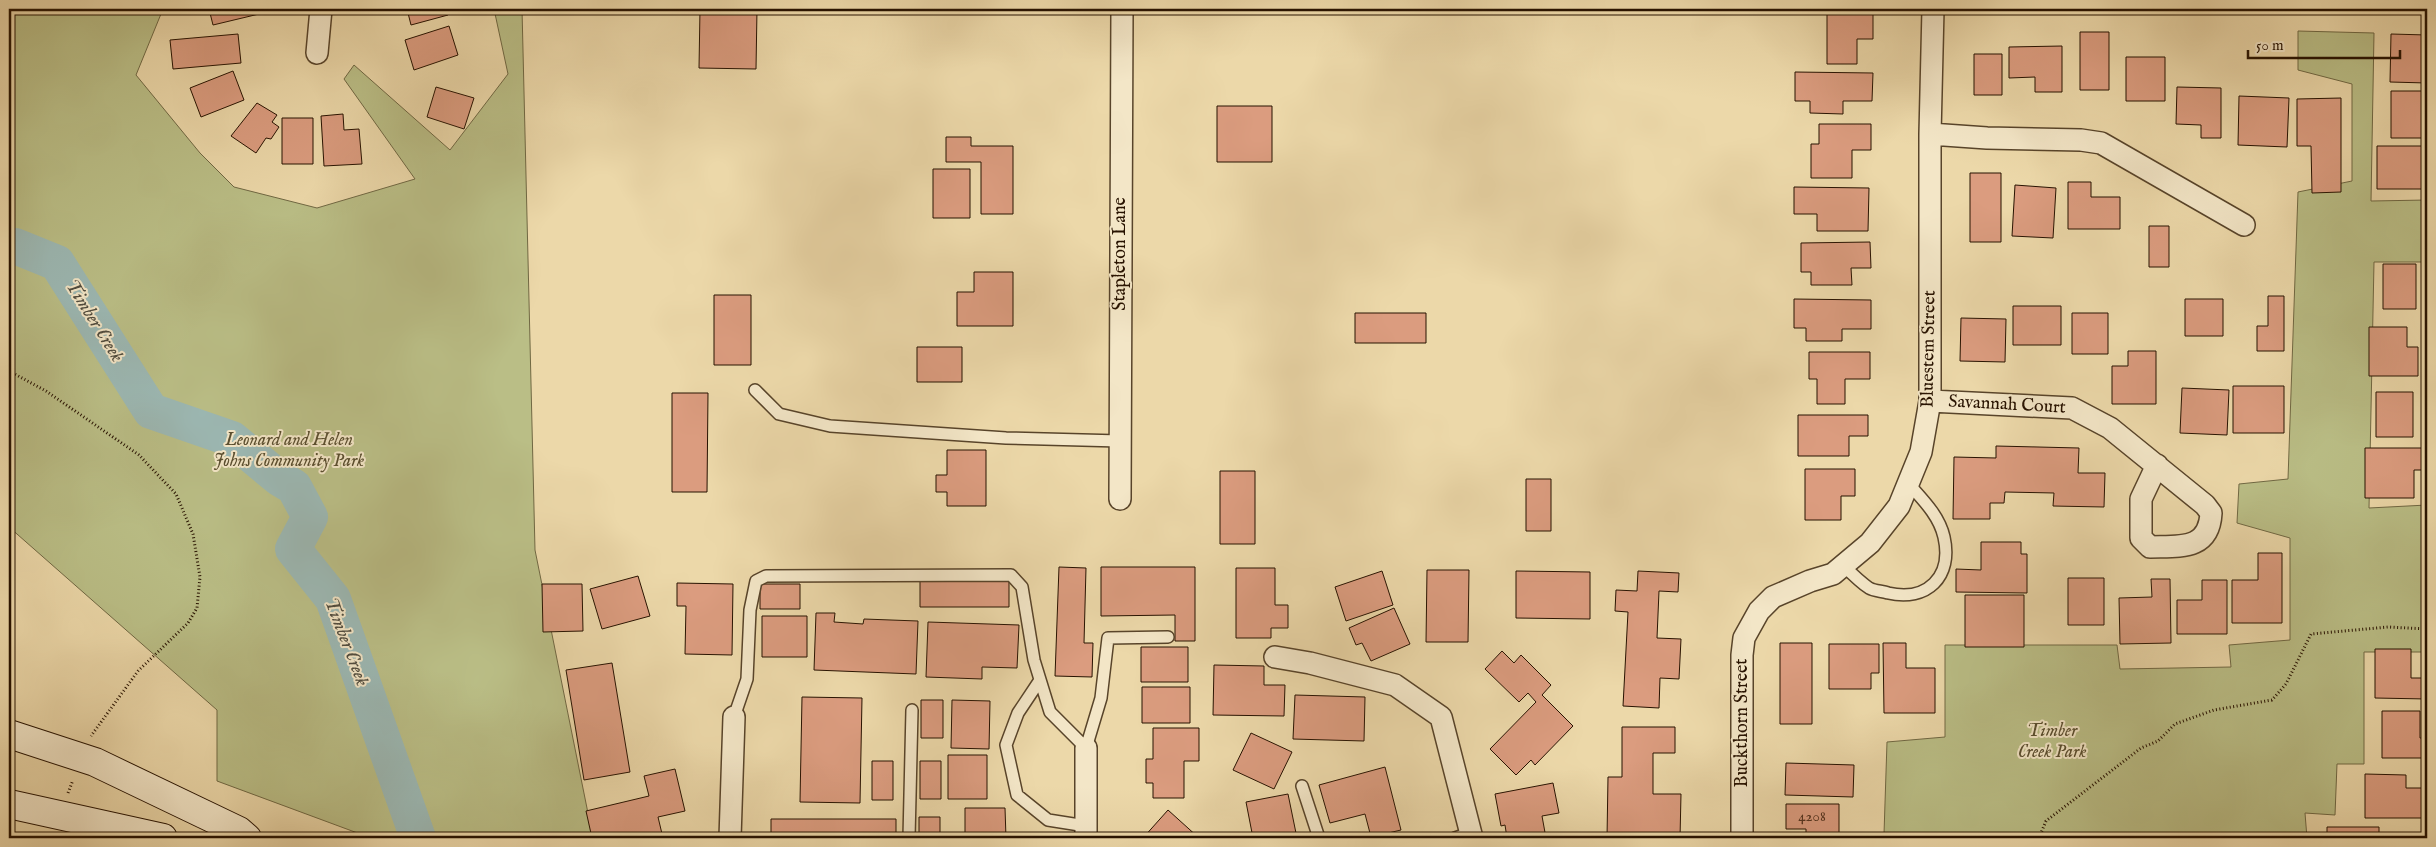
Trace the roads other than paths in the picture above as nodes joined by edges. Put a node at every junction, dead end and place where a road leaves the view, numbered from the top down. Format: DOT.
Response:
graph roads {
  1 [pos="321,9"];
  2 [pos="1122,9"];
  3 [pos="1933,9"];
  4 [pos="317,53"];
  5 [pos="1930,134"];
  6 [pos="2244,225"];
  7 [pos="755,390"];
  8 [pos="1930,401"];
  9 [pos="1120,442"];
  10 [pos="2157,465"];
  11 [pos="1908,483"];
  12 [pos="1120,499"];
  13 [pos="1843,565"];
  14 [pos="1759,611"];
  15 [pos="1168,637"];
  16 [pos="1275,657"];
  17 [pos="1040,680"];
  18 [pos="912,710"];
  19 [pos="734,717"];
  20 [pos="9,734"];
  21 [pos="1086,748"];
  22 [pos="1302,786"];
  23 [pos="9,804"];
  24 [pos="1086,832"];
  25 [pos="1466,836"];
  26 [pos="163,838"];
  27 [pos="247,838"];
  28 [pos="730,838"];
  29 [pos="909,838"];
  30 [pos="1319,838"];
  31 [pos="1742,838"];
  1 -- 4 [label="street"];
  2 -- 9 [label="street, Stapleton Lane"];
  3 -- 5 [label="street, Bluestem Street"];
  5 -- 6 [label="street"];
  5 -- 8 [label="street, Bluestem Street"];
  7 -- 9 [label="lane"];
  8 -- 10 [label="street, Savannah Court"];
  8 -- 11 [label="street, Bluestem Street"];
  9 -- 12 [label="street, Stapleton Lane"];
  11 -- 13 [label="street, Bluestem Street"];
  11 -- 13 [label="lane"];
  13 -- 14 [label="street, Bluestem Street"];
  14 -- 31 [label="street, Buckthorn Street"];
  15 -- 21 [label="lane"];
  16 -- 25 [label="street"];
  17 -- 19 [label="lane"];
  17 -- 21 [label="lane"];
  17 -- 24 [label="lane"];
  18 -- 29 [label="lane"];
  19 -- 28 [label="street"];
  20 -- 27 [label="street"];
  21 -- 24 [label="street"];
  22 -- 30 [label="lane"];
  23 -- 26 [label="street"];
}
